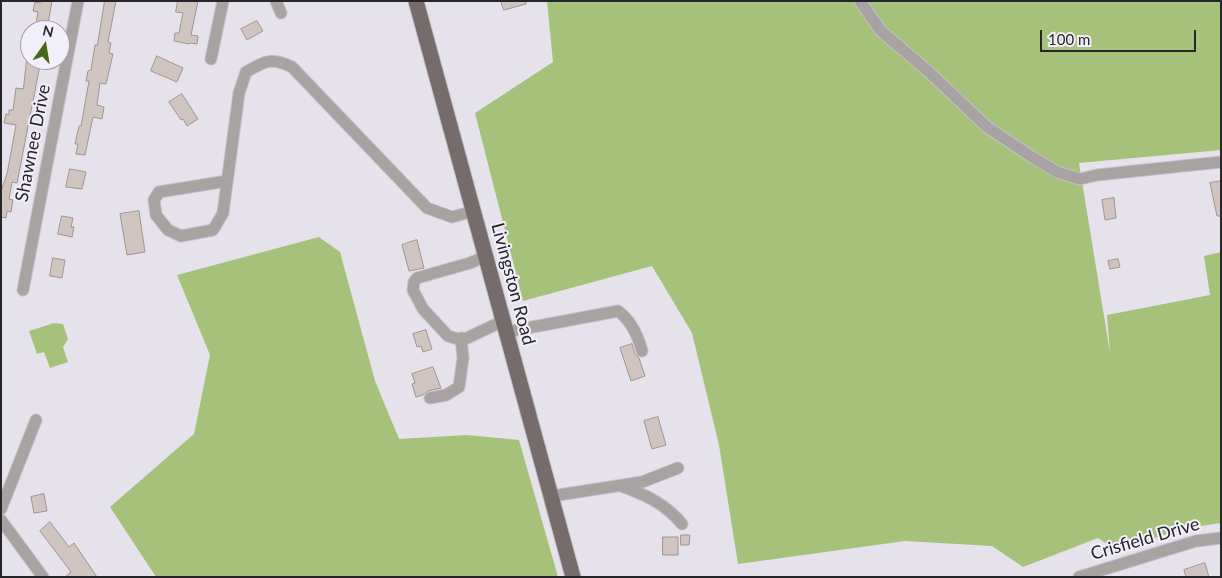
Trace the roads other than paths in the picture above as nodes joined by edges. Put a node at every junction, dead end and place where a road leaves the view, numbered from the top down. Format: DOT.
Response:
graph roads {
  1 [pos="78,1"];
  2 [pos="223,1"];
  3 [pos="276,1"];
  4 [pos="416,1"];
  5 [pos="860,1"];
  6 [pos="281,13"];
  7 [pos="211,59"];
  8 [pos="1221,162"];
  9 [pos="226,182"];
  10 [pos="474,211"];
  11 [pos="486,256"];
  12 [pos="23,290"];
  13 [pos="505,327"];
  14 [pos="462,338"];
  15 [pos="642,351"];
  16 [pos="430,398"];
  17 [pos="36,420"];
  18 [pos="678,468"];
  19 [pos="620,485"];
  20 [pos="552,496"];
  21 [pos="1,509"];
  22 [pos="1,520"];
  23 [pos="682,524"];
  24 [pos="1221,538"];
  25 [pos="43,577"];
  26 [pos="573,577"];
  27 [pos="1079,577"];
  1 -- 12 [label="street, Shawnee Drive"];
  2 -- 7 [label="street"];
  3 -- 6 [label="street"];
  4 -- 10 [label="main road, Livingston Road"];
  5 -- 8 [label="street"];
  9 -- 9 [label="street"];
  9 -- 10 [label="street"];
  10 -- 11 [label="main road, Livingston Road"];
  11 -- 13 [label="main road, Livingston Road"];
  11 -- 14 [label="street"];
  13 -- 14 [label="street"];
  13 -- 15 [label="street"];
  13 -- 20 [label="main road, Livingston Road"];
  14 -- 16 [label="street"];
  17 -- 21 [label="street"];
  18 -- 19 [label="street"];
  19 -- 20 [label="street"];
  19 -- 23 [label="street"];
  20 -- 26 [label="main road, Livingston Road"];
  22 -- 25 [label="street"];
  24 -- 27 [label="street, Crisfield Drive"];
}
